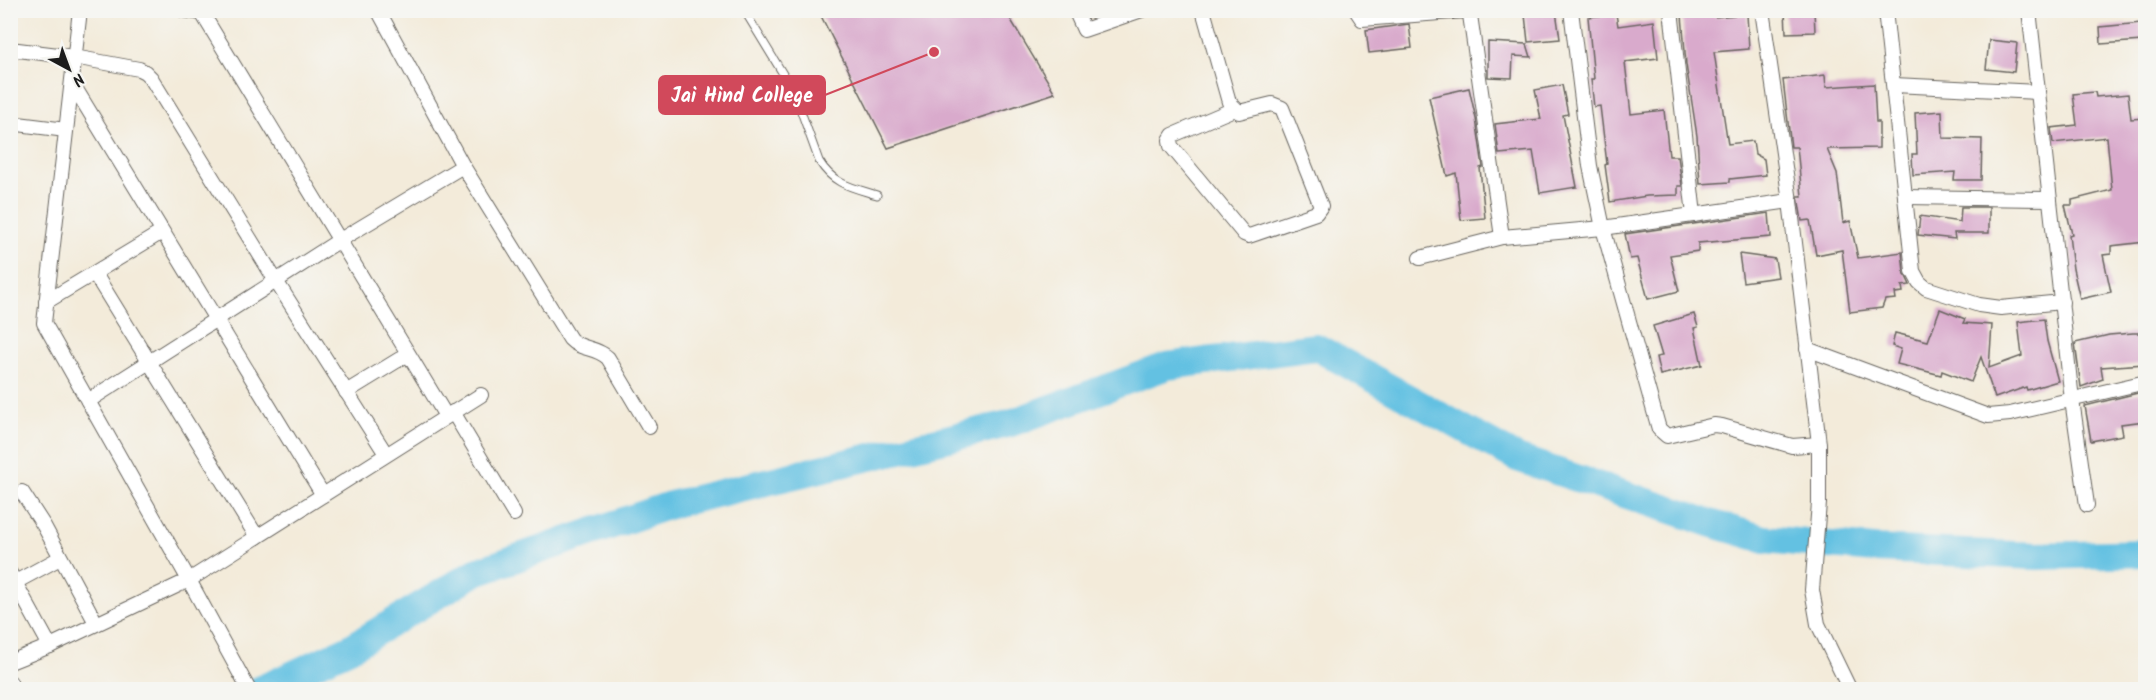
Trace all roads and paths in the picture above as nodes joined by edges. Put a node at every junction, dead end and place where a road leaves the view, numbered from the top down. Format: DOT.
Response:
graph roads {
  1 [pos="80,10"];
  2 [pos="183,10"];
  3 [pos="378,10"];
  4 [pos="744,10"];
  5 [pos="1075,10"];
  6 [pos="1142,10"];
  7 [pos="1203,10"];
  8 [pos="1356,10"];
  9 [pos="1571,10"];
  10 [pos="1671,10"];
  11 [pos="1762,10"];
  12 [pos="1885,10"];
  13 [pos="2029,10"];
  14 [pos="10,49"];
  15 [pos="74,57"];
  16 [pos="72,82"];
  17 [pos="1894,85"];
  18 [pos="2038,92"];
  19 [pos="1234,109"];
  20 [pos="10,123"];
  21 [pos="66,130"];
  22 [pos="463,166"];
  23 [pos="877,195"];
  24 [pos="1905,197"];
  25 [pos="2050,198"];
  26 [pos="1790,201"];
  27 [pos="1694,215"];
  28 [pos="1603,228"];
  29 [pos="162,232"];
  30 [pos="1502,237"];
  31 [pos="340,240"];
  32 [pos="1420,258"];
  33 [pos="95,274"];
  34 [pos="276,282"];
  35 [pos="46,302"];
  36 [pos="2062,302"];
  37 [pos="217,320"];
  38 [pos="1807,348"];
  39 [pos="408,354"];
  40 [pos="149,361"];
  41 [pos="2145,382"];
  42 [pos="346,392"];
  43 [pos="481,395"];
  44 [pos="2072,400"];
  45 [pos="88,401"];
  46 [pos="449,414"];
  47 [pos="649,427"];
  48 [pos="1820,444"];
  49 [pos="386,454"];
  50 [pos="22,492"];
  51 [pos="323,495"];
  52 [pos="2087,505"];
  53 [pos="514,514"];
  54 [pos="257,537"];
  55 [pos="60,558"];
  56 [pos="12,580"];
  57 [pos="189,580"];
  58 [pos="96,623"];
  59 [pos="50,646"];
  60 [pos="10,662"];
  61 [pos="10,682"];
  62 [pos="12,690"];
  63 [pos="249,690"];
  64 [pos="1850,690"];
  1 -- 15 [label="street"];
  2 -- 31 [label="street"];
  3 -- 22 [label="street"];
  4 -- 23 [label="lane"];
  5 -- 6 [label="street"];
  7 -- 19 [label="street"];
  8 -- 30 [label="street"];
  9 -- 28 [label="street"];
  10 -- 27 [label="street"];
  11 -- 26 [label="street"];
  12 -- 17 [label="street"];
  13 -- 18 [label="street"];
  14 -- 15 [label="street"];
  15 -- 16 [label="street"];
  15 -- 34 [label="street"];
  16 -- 21 [label="street"];
  16 -- 29 [label="street"];
  17 -- 18 [label="street"];
  17 -- 24 [label="street"];
  18 -- 25 [label="street"];
  19 -- 19 [label="street"];
  20 -- 21 [label="street"];
  21 -- 35 [label="street"];
  22 -- 31 [label="street"];
  22 -- 47 [label="street"];
  24 -- 25 [label="street"];
  24 -- 36 [label="street"];
  25 -- 36 [label="street"];
  26 -- 27 [label="street"];
  26 -- 38 [label="street"];
  27 -- 28 [label="street"];
  28 -- 30 [label="street"];
  28 -- 48 [label="street"];
  29 -- 33 [label="street"];
  29 -- 37 [label="street"];
  30 -- 32 [label="street"];
  31 -- 34 [label="street"];
  31 -- 39 [label="street"];
  33 -- 35 [label="street"];
  33 -- 40 [label="street"];
  34 -- 37 [label="street"];
  34 -- 42 [label="street"];
  35 -- 45 [label="street"];
  36 -- 44 [label="street"];
  37 -- 40 [label="street"];
  37 -- 51 [label="street"];
  38 -- 44 [label="street"];
  38 -- 48 [label="street"];
  39 -- 42 [label="street"];
  39 -- 46 [label="street"];
  40 -- 45 [label="street"];
  40 -- 54 [label="street"];
  41 -- 44 [label="street"];
  42 -- 49 [label="street"];
  43 -- 46 [label="street"];
  44 -- 52 [label="street"];
  45 -- 57 [label="street"];
  46 -- 49 [label="street"];
  46 -- 53 [label="street"];
  48 -- 64 [label="street"];
  49 -- 51 [label="street"];
  50 -- 55 [label="street"];
  51 -- 54 [label="street"];
  54 -- 57 [label="street"];
  55 -- 56 [label="street"];
  55 -- 58 [label="street"];
  56 -- 59 [label="street"];
  57 -- 58 [label="street"];
  57 -- 63 [label="street"];
  58 -- 59 [label="street"];
  59 -- 60 [label="street"];
  61 -- 62 [label="street"];
}
